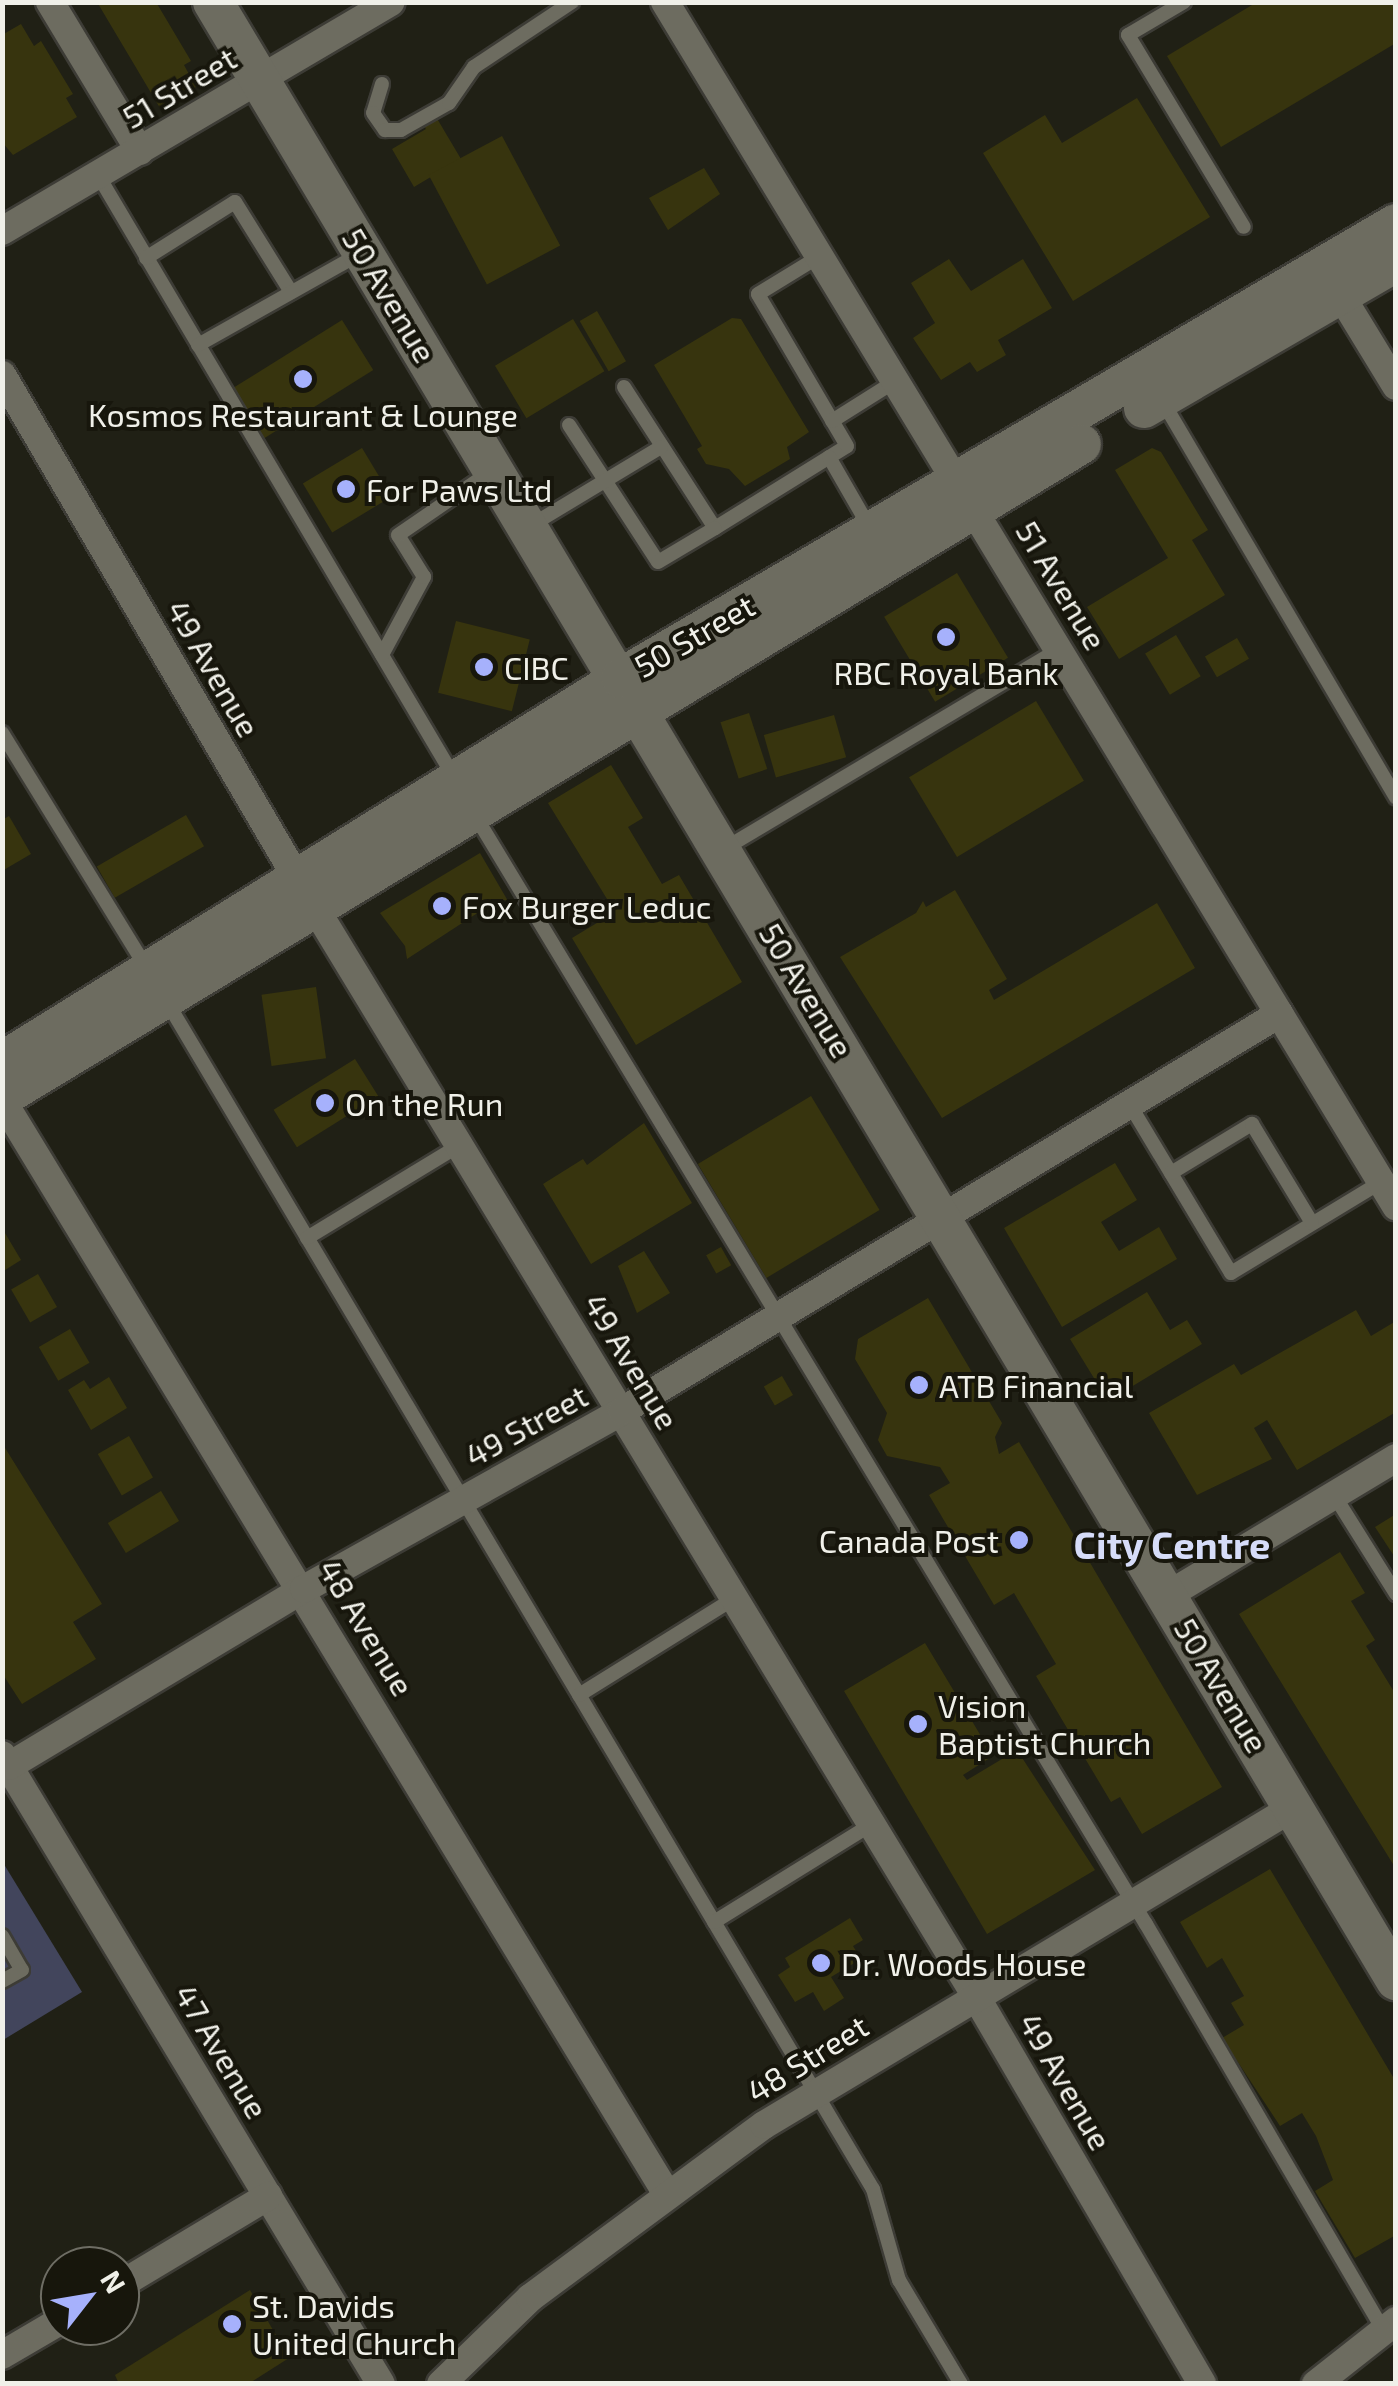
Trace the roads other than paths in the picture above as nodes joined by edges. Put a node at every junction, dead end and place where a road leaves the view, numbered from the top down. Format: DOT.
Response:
graph roads {
  1 [pos="50,2"];
  2 [pos="213,2"];
  3 [pos="392,2"];
  4 [pos="572,2"];
  5 [pos="665,2"];
  6 [pos="1184,2"];
  7 [pos="258,80"];
  8 [pos="382,84"];
  9 [pos="140,151"];
  10 [pos="98,176"];
  11 [pos="1396,224"];
  12 [pos="1244,227"];
  13 [pos="2,231"];
  14 [pos="364,253"];
  15 [pos="821,256"];
  16 [pos="146,258"];
  17 [pos="1396,262"];
  18 [pos="1332,281"];
  19 [pos="291,292"];
  20 [pos="198,345"];
  21 [pos="2,374"];
  22 [pos="897,380"];
  23 [pos="624,386"];
  24 [pos="1396,386"];
  25 [pos="1161,398"];
  26 [pos="832,421"];
  27 [pos="570,424"];
  28 [pos="661,447"];
  29 [pos="829,457"];
  30 [pos="494,469"];
  31 [pos="607,480"];
  32 [pos="966,494"];
  33 [pos="530,526"];
  34 [pos="714,528"];
  35 [pos="872,532"];
  36 [pos="1060,649"];
  37 [pos="382,654"];
  38 [pos="631,694"];
  39 [pos="2,733"];
  40 [pos="465,797"];
  41 [pos="1396,798"];
  42 [pos="724,850"];
  43 [pos="307,895"];
  44 [pos="158,986"];
  45 [pos="1279,1014"];
  46 [pos="2,1062"];
  47 [pos="2,1098"];
  48 [pos="1130,1105"];
  49 [pos="460,1146"];
  50 [pos="1171,1173"];
  51 [pos="1388,1194"];
  52 [pos="943,1218"];
  53 [pos="1312,1223"];
  54 [pos="308,1238"];
  55 [pos="780,1316"];
  56 [pos="622,1411"];
  57 [pos="1396,1458"];
  58 [pos="1334,1495"];
  59 [pos="463,1500"];
  60 [pos="304,1589"];
  61 [pos="1168,1594"];
  62 [pos="1396,1594"];
  63 [pos="735,1598"];
  64 [pos="580,1695"];
  65 [pos="5,1764"];
  66 [pos="1294,1807"];
  67 [pos="872,1824"];
  68 [pos="1134,1904"];
  69 [pos="714,1922"];
  70 [pos="2,1936"];
  71 [pos="1396,1980"];
  72 [pos="2,1981"];
  73 [pos="975,1995"];
  74 [pos="816,2093"];
  75 [pos="667,2194"];
  76 [pos="268,2196"];
  77 [pos="140,2273"];
  78 [pos="1389,2325"];
  79 [pos="40,2333"];
  80 [pos="2,2356"];
  81 [pos="381,2384"];
  82 [pos="440,2384"];
  83 [pos="961,2384"];
  84 [pos="1202,2384"];
  85 [pos="1316,2384"];
  1 -- 9 [label="street"];
  2 -- 7 [label="main road, 50 Avenue"];
  3 -- 7 [label="street, 51 Street"];
  4 -- 8 [label="lane"];
  5 -- 15 [label="street, 51 Avenue"];
  6 -- 12 [label="lane"];
  7 -- 9 [label="street, 51 Street"];
  7 -- 14 [label="main road, 50 Avenue"];
  9 -- 10 [label="street, 51 Street"];
  10 -- 13 [label="street, 51 Street"];
  10 -- 16 [label="lane"];
  11 -- 18 [label="main road, 50 Street"];
  14 -- 19 [label="lane"];
  14 -- 30 [label="main road, 50 Avenue"];
  15 -- 22 [label="street, 51 Avenue"];
  15 -- 26 [label="lane"];
  16 -- 19 [label="lane"];
  16 -- 20 [label="lane"];
  17 -- 18 [label="main road, 50 Street"];
  18 -- 24 [label="street"];
  18 -- 25 [label="main road, 50 Street"];
  18 -- 32 [label="main road, 50 Street"];
  19 -- 20 [label="lane"];
  20 -- 37 [label="lane"];
  21 -- 43 [label="street, 49 Avenue"];
  22 -- 26 [label="lane"];
  22 -- 32 [label="street, 51 Avenue"];
  23 -- 28 [label="lane"];
  25 -- 32 [label="main road, 50 Street"];
  25 -- 41 [label="lane"];
  26 -- 29 [label="lane"];
  27 -- 31 [label="lane"];
  28 -- 31 [label="lane"];
  28 -- 34 [label="lane"];
  29 -- 34 [label="lane"];
  29 -- 35 [label="lane"];
  30 -- 33 [label="main road, 50 Avenue"];
  30 -- 37 [label="lane"];
  31 -- 33 [label="lane"];
  31 -- 34 [label="lane"];
  32 -- 35 [label="main road, 50 Street"];
  32 -- 36 [label="street, 51 Avenue"];
  32 -- 38 [label="main road, 50 Street"];
  33 -- 38 [label="main road, 50 Avenue"];
  35 -- 38 [label="main road, 50 Street"];
  36 -- 42 [label="lane"];
  36 -- 45 [label="street, 51 Avenue"];
  37 -- 40 [label="lane"];
  38 -- 40 [label="main road, 50 Street"];
  38 -- 42 [label="main road, 50 Avenue"];
  39 -- 44 [label="lane"];
  40 -- 43 [label="main road, 50 Street"];
  40 -- 55 [label="lane"];
  42 -- 52 [label="main road, 50 Avenue"];
  43 -- 44 [label="main road, 50 Street"];
  43 -- 49 [label="street, 49 Avenue"];
  44 -- 46 [label="main road, 50 Street"];
  44 -- 47 [label="main road, 50 Street"];
  44 -- 54 [label="lane"];
  45 -- 48 [label="street, 49 Street"];
  45 -- 51 [label="street, 51 Avenue"];
  47 -- 60 [label="street, 48 Avenue"];
  48 -- 50 [label="lane"];
  48 -- 52 [label="street, 49 Street"];
  49 -- 54 [label="lane"];
  49 -- 56 [label="street, 49 Avenue"];
  50 -- 53 [label="lane"];
  50 -- 53 [label="lane"];
  51 -- 53 [label="lane"];
  52 -- 55 [label="street, 49 Street"];
  52 -- 61 [label="main road, 50 Avenue"];
  54 -- 59 [label="lane"];
  55 -- 56 [label="street, 49 Street"];
  55 -- 68 [label="lane"];
  56 -- 59 [label="street, 49 Street"];
  56 -- 63 [label="street, 49 Avenue"];
  57 -- 58 [label="street"];
  58 -- 61 [label="street"];
  58 -- 62 [label="lane"];
  59 -- 60 [label="street, 49 Street"];
  59 -- 64 [label="lane"];
  60 -- 65 [label="street, 49 Street"];
  60 -- 75 [label="street, 48 Avenue"];
  61 -- 66 [label="main road, 50 Avenue"];
  63 -- 64 [label="lane"];
  63 -- 67 [label="street, 49 Avenue"];
  64 -- 69 [label="lane"];
  65 -- 76 [label="street, 47 Avenue"];
  66 -- 68 [label="street, 48 Street"];
  66 -- 71 [label="main road, 50 Avenue"];
  67 -- 69 [label="lane"];
  67 -- 73 [label="street, 49 Avenue"];
  68 -- 73 [label="street, 48 Street"];
  68 -- 78 [label="lane"];
  69 -- 74 [label="lane"];
  70 -- 72 [label="lane"];
  73 -- 74 [label="street, 48 Street"];
  73 -- 84 [label="street, 49 Avenue"];
  74 -- 75 [label="street, 48 Street"];
  74 -- 83 [label="lane"];
  75 -- 82 [label="street, 48 Street"];
  76 -- 77 [label="street"];
  76 -- 81 [label="street, 47 Avenue"];
  78 -- 85 [label="street"];
  79 -- 80 [label="street"];
}
